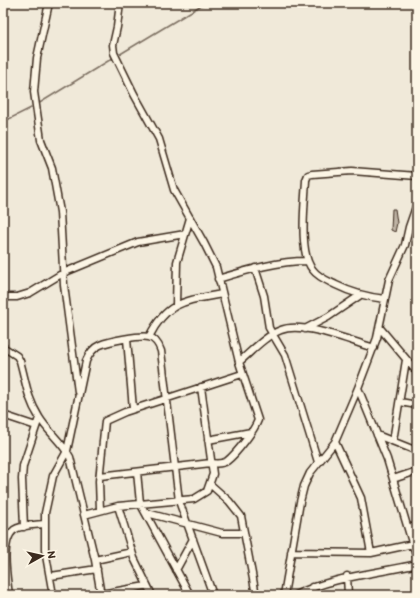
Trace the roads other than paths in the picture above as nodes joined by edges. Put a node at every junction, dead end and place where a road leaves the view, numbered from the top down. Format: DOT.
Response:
graph roads {
  1 [pos="49,3"];
  2 [pos="120,3"];
  3 [pos="417,176"];
  4 [pos="417,204"];
  5 [pos="190,218"];
  6 [pos="185,234"];
  7 [pos="308,261"];
  8 [pos="255,268"];
  9 [pos="63,273"];
  10 [pos="218,279"];
  11 [pos="222,294"];
  12 [pos="359,296"];
  13 [pos="3,297"];
  14 [pos="385,299"];
  15 [pos="176,305"];
  16 [pos="380,328"];
  17 [pos="305,329"];
  18 [pos="272,335"];
  19 [pos="149,337"];
  20 [pos="127,339"];
  21 [pos="3,347"];
  22 [pos="374,348"];
  23 [pos="406,360"];
  24 [pos="239,362"];
  25 [pos="417,372"];
  26 [pos="242,374"];
  27 [pos="201,387"];
  28 [pos="358,388"];
  29 [pos="78,398"];
  30 [pos="167,399"];
  31 [pos="400,402"];
  32 [pos="417,405"];
  33 [pos="133,409"];
  34 [pos="3,415"];
  35 [pos="39,418"];
  36 [pos="36,426"];
  37 [pos="251,432"];
  38 [pos="378,435"];
  39 [pos="208,440"];
  40 [pos="393,441"];
  41 [pos="335,442"];
  42 [pos="67,451"];
  43 [pos="417,451"];
  44 [pos="318,462"];
  45 [pos="211,463"];
  46 [pos="175,467"];
  47 [pos="417,471"];
  48 [pos="138,472"];
  49 [pos="100,476"];
  50 [pos="393,479"];
  51 [pos="211,485"];
  52 [pos="179,501"];
  53 [pos="140,503"];
  54 [pos="118,506"];
  55 [pos="100,510"];
  56 [pos="147,514"];
  57 [pos="84,515"];
  58 [pos="44,524"];
  59 [pos="188,525"];
  60 [pos="417,526"];
  61 [pos="24,527"];
  62 [pos="408,528"];
  63 [pos="244,533"];
  64 [pos="193,538"];
  65 [pos="413,544"];
  66 [pos="4,548"];
  67 [pos="132,552"];
  68 [pos="291,552"];
  69 [pos="371,553"];
  70 [pos="417,558"];
  71 [pos="95,560"];
  72 [pos="417,564"];
  73 [pos="97,569"];
  74 [pos="176,570"];
  75 [pos="5,575"];
  76 [pos="51,576"];
  77 [pos="347,576"];
  78 [pos="146,586"];
  79 [pos="312,587"];
  80 [pos="134,592"];
  81 [pos="101,594"];
  82 [pos="9,595"];
  83 [pos="53,595"];
  84 [pos="152,595"];
  85 [pos="190,595"];
  86 [pos="213,595"];
  87 [pos="256,595"];
  88 [pos="284,595"];
  89 [pos="295,595"];
  90 [pos="313,595"];
  91 [pos="348,595"];
  1 -- 9 [label="street"];
  2 -- 5 [label="street"];
  3 -- 7 [label="street"];
  4 -- 14 [label="street"];
  5 -- 6 [label="street"];
  5 -- 10 [label="street"];
  6 -- 9 [label="street"];
  6 -- 15 [label="street"];
  7 -- 8 [label="street"];
  7 -- 12 [label="street"];
  8 -- 10 [label="street"];
  8 -- 18 [label="street"];
  9 -- 13 [label="street"];
  9 -- 29 [label="street"];
  10 -- 11 [label="street"];
  11 -- 15 [label="street"];
  11 -- 24 [label="street"];
  12 -- 14 [label="street"];
  12 -- 17 [label="street"];
  14 -- 16 [label="street"];
  15 -- 19 [label="street"];
  16 -- 22 [label="street"];
  16 -- 23 [label="street"];
  17 -- 18 [label="street"];
  17 -- 22 [label="street"];
  18 -- 24 [label="street"];
  18 -- 44 [label="street"];
  19 -- 20 [label="street"];
  19 -- 30 [label="street"];
  20 -- 29 [label="street"];
  20 -- 33 [label="street"];
  21 -- 35 [label="street"];
  22 -- 28 [label="street"];
  23 -- 25 [label="street"];
  23 -- 31 [label="street"];
  24 -- 26 [label="street"];
  26 -- 27 [label="street"];
  26 -- 37 [label="street"];
  27 -- 30 [label="street"];
  27 -- 39 [label="street"];
  28 -- 38 [label="street"];
  28 -- 41 [label="street"];
  29 -- 42 [label="street"];
  30 -- 33 [label="street"];
  30 -- 46 [label="street"];
  31 -- 32 [label="street"];
  31 -- 40 [label="street"];
  33 -- 49 [label="street"];
  34 -- 36 [label="street"];
  35 -- 36 [label="street"];
  35 -- 42 [label="street"];
  36 -- 61 [label="street"];
  37 -- 39 [label="street"];
  37 -- 45 [label="street"];
  38 -- 40 [label="street"];
  38 -- 50 [label="street"];
  39 -- 45 [label="street"];
  40 -- 43 [label="street"];
  41 -- 44 [label="street"];
  41 -- 69 [label="street"];
  42 -- 57 [label="street"];
  42 -- 58 [label="street"];
  44 -- 68 [label="street"];
  45 -- 46 [label="street"];
  45 -- 51 [label="street"];
  46 -- 48 [label="street"];
  46 -- 52 [label="street"];
  47 -- 50 [label="street"];
  48 -- 49 [label="street"];
  48 -- 53 [label="street"];
  49 -- 55 [label="street"];
  50 -- 62 [label="street"];
  51 -- 52 [label="street"];
  51 -- 63 [label="street"];
  52 -- 53 [label="street"];
  52 -- 59 [label="street"];
  53 -- 54 [label="street"];
  53 -- 56 [label="street"];
  54 -- 55 [label="street"];
  54 -- 67 [label="street"];
  55 -- 57 [label="street"];
  56 -- 59 [label="street"];
  56 -- 74 [label="street"];
  57 -- 71 [label="street"];
  58 -- 61 [label="street"];
  58 -- 76 [label="street"];
  59 -- 63 [label="street"];
  59 -- 64 [label="street"];
  60 -- 62 [label="street"];
  61 -- 66 [label="street"];
  62 -- 65 [label="street"];
  63 -- 87 [label="street"];
  64 -- 74 [label="street"];
  64 -- 86 [label="street"];
  65 -- 69 [label="street"];
  65 -- 70 [label="street"];
  66 -- 75 [label="street"];
  67 -- 71 [label="street"];
  67 -- 78 [label="street"];
  68 -- 69 [label="street"];
  68 -- 88 [label="street"];
  71 -- 73 [label="street"];
  72 -- 77 [label="street"];
  73 -- 76 [label="street"];
  73 -- 81 [label="street"];
  74 -- 85 [label="street"];
  75 -- 82 [label="street"];
  76 -- 83 [label="street"];
  77 -- 79 [label="street"];
  77 -- 91 [label="street"];
  78 -- 80 [label="street"];
  78 -- 84 [label="street"];
  79 -- 89 [label="street"];
  79 -- 90 [label="street"];
  80 -- 81 [label="street"];
}
